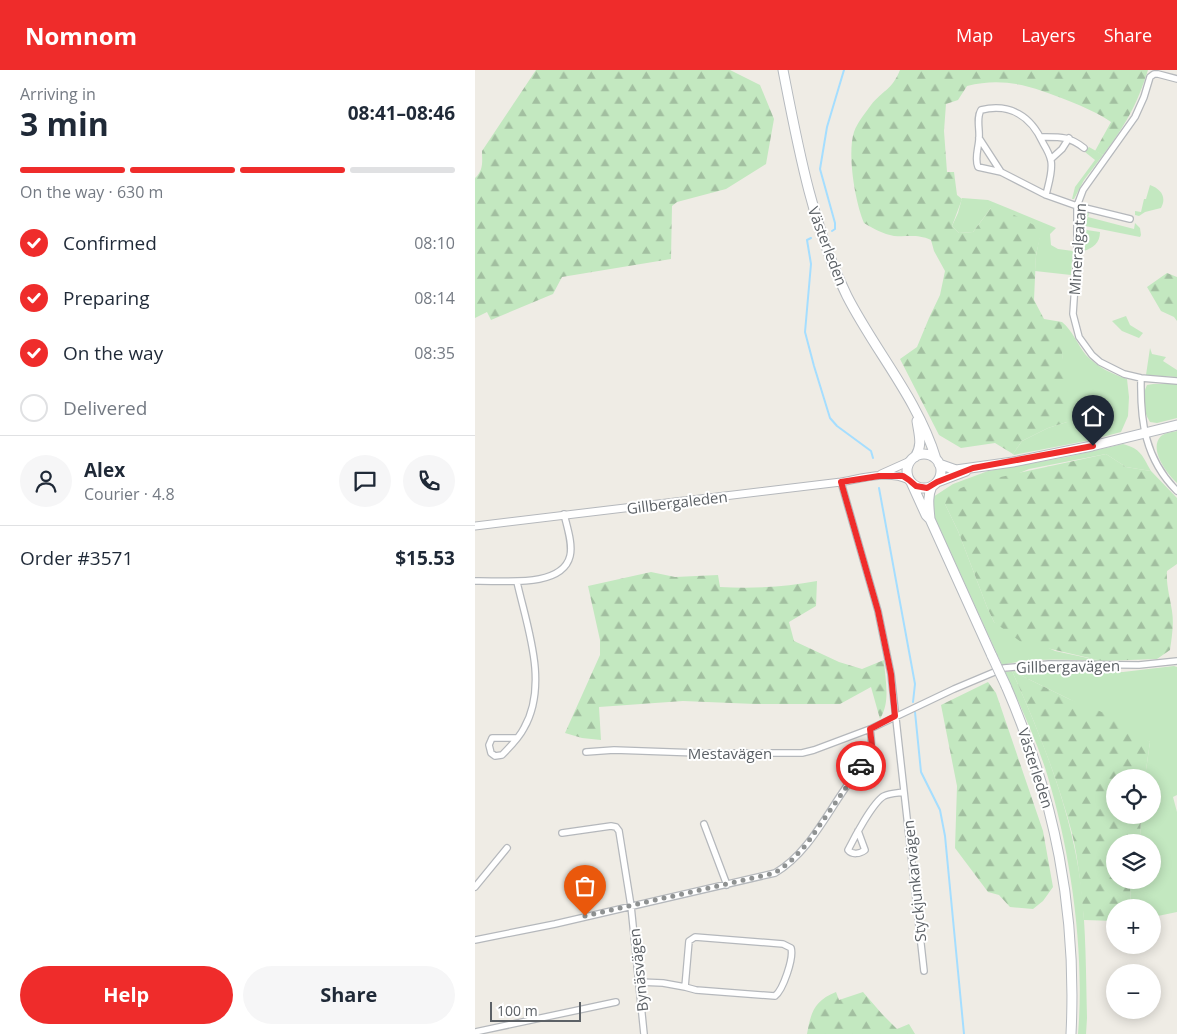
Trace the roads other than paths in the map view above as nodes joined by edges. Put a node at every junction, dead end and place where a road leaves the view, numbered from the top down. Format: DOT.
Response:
graph roads {
  1 [pos="783,70"];
  2 [pos="1177,79"];
  3 [pos="1041,137"];
  4 [pos="979,138"];
  5 [pos="1069,138"];
  6 [pos="1084,148"];
  7 [pos="1051,159"];
  8 [pos="1001,172"];
  9 [pos="1046,195"];
  10 [pos="1077,206"];
  11 [pos="1130,219"];
  12 [pos="1141,378"];
  13 [pos="1177,381"];
  14 [pos="913,406"];
  15 [pos="1177,425"];
  16 [pos="1146,433"];
  17 [pos="913,459"];
  18 [pos="937,462"];
  19 [pos="973,468"];
  20 [pos="879,476"];
  21 [pos="910,481"];
  22 [pos="841,482"];
  23 [pos="935,484"];
  24 [pos="1177,491"];
  25 [pos="564,514"];
  26 [pos="930,519"];
  27 [pos="475,526"];
  28 [pos="475,581"];
  29 [pos="517,582"];
  30 [pos="1177,661"];
  31 [pos="895,716"];
  32 [pos="870,729"];
  33 [pos="517,738"];
  34 [pos="586,752"];
  35 [pos="904,792"];
  36 [pos="705,824"];
  37 [pos="858,831"];
  38 [pos="562,833"];
  39 [pos="507,848"];
  40 [pos="727,885"];
  41 [pos="475,887"];
  42 [pos="631,906"];
  43 [pos="475,940"];
  44 [pos="924,971"];
  45 [pos="639,982"];
  46 [pos="685,987"];
  47 [pos="616,1002"];
  48 [pos="475,1032"];
  49 [pos="644,1034"];
  50 [pos="1071,1034"];
  1 -- 14 [label="main road, Västerleden"];
  2 -- 10 [label="street, Mineralgatan"];
  3 -- 4 [label="street"];
  3 -- 5 [label="street"];
  3 -- 7 [label="street"];
  4 -- 8 [label="street"];
  4 -- 8 [label="street"];
  5 -- 6 [label="street"];
  5 -- 7 [label="street"];
  7 -- 9 [label="street"];
  8 -- 9 [label="street"];
  9 -- 10 [label="street"];
  10 -- 11 [label="street"];
  10 -- 12 [label="street, Mineralgatan"];
  12 -- 13 [label="street, Mineralgatan"];
  12 -- 16 [label="street"];
  14 -- 17 [label="main road, Västerleden"];
  14 -- 18 [label="main road, Västerleden"];
  15 -- 16 [label="main road"];
  16 -- 19 [label="main road"];
  16 -- 24 [label="street"];
  17 -- 18 [label="main road"];
  17 -- 20 [label="street, Gillbergaleden"];
  17 -- 21 [label="main road"];
  18 -- 19 [label="main road"];
  18 -- 23 [label="main road"];
  19 -- 23 [label="main road"];
  20 -- 21 [label="street, Gillbergaleden"];
  20 -- 22 [label="street, Gillbergaleden"];
  21 -- 23 [label="main road"];
  21 -- 26 [label="main road, Västerleden"];
  22 -- 25 [label="street, Gillbergaleden"];
  22 -- 31 [label="street, Styckjunkarvägen"];
  23 -- 26 [label="main road, Västerleden"];
  25 -- 27 [label="street, Gillbergaleden"];
  25 -- 29 [label="street"];
  26 -- 50 [label="main road, Västerleden, bridge"];
  28 -- 29 [label="street"];
  29 -- 33 [label="street"];
  30 -- 31 [label="street, Gillbergavägen"];
  31 -- 32 [label="street, Gillbergavägen"];
  31 -- 35 [label="street, Styckjunkarvägen"];
  32 -- 34 [label="street, Mestavägen"];
  32 -- 40 [label="street"];
  33 -- 33 [label="street"];
  35 -- 37 [label="street"];
  35 -- 44 [label="street, Styckjunkarvägen"];
  36 -- 40 [label="street"];
  38 -- 42 [label="street, Bynäsvägen"];
  39 -- 41 [label="street"];
  40 -- 42 [label="street"];
  42 -- 43 [label="street"];
  42 -- 45 [label="street, Bynäsvägen"];
  45 -- 46 [label="street"];
  45 -- 49 [label="street, Bynäsvägen"];
  46 -- 46 [label="street"];
  47 -- 48 [label="street"];
}
